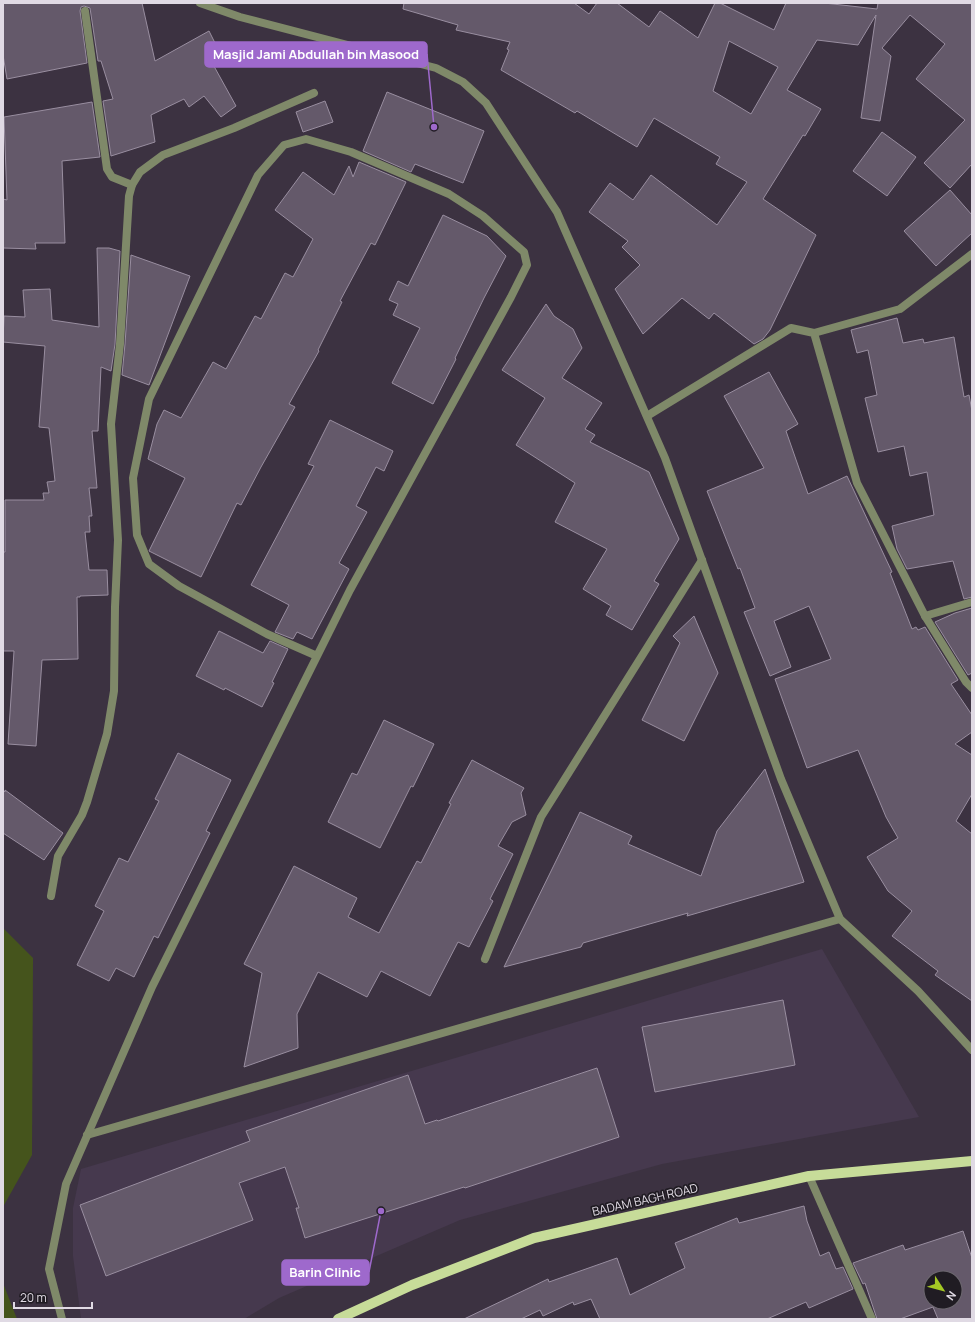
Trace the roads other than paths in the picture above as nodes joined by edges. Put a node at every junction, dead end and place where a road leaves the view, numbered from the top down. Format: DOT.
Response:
graph roads {
  1 [pos="200,3"];
  2 [pos="85,11"];
  3 [pos="314,93"];
  4 [pos="132,185"];
  5 [pos="972,254"];
  6 [pos="814,333"];
  7 [pos="647,416"];
  8 [pos="702,560"];
  9 [pos="972,602"];
  10 [pos="925,616"];
  11 [pos="317,656"];
  12 [pos="969,680"];
  13 [pos="972,688"];
  14 [pos="51,896"];
  15 [pos="840,919"];
  16 [pos="485,959"];
  17 [pos="972,1050"];
  18 [pos="87,1135"];
  19 [pos="972,1161"];
  20 [pos="809,1176"];
  21 [pos="62,1319"];
  22 [pos="338,1319"];
  23 [pos="872,1319"];
  1 -- 7 [label="street"];
  2 -- 4 [label="street"];
  3 -- 4 [label="street"];
  4 -- 14 [label="street"];
  5 -- 6 [label="street"];
  6 -- 7 [label="street"];
  6 -- 10 [label="street"];
  7 -- 8 [label="street"];
  8 -- 15 [label="street"];
  8 -- 16 [label="street"];
  9 -- 10 [label="street"];
  10 -- 12 [label="street"];
  11 -- 11 [label="street"];
  11 -- 18 [label="street"];
  12 -- 13 [label="street"];
  15 -- 17 [label="street"];
  15 -- 18 [label="street"];
  18 -- 21 [label="street"];
  19 -- 20 [label="main road, BADAM BAGH ROAD"];
  20 -- 22 [label="main road, BADAM BAGH ROAD"];
  20 -- 23 [label="street"];
}
